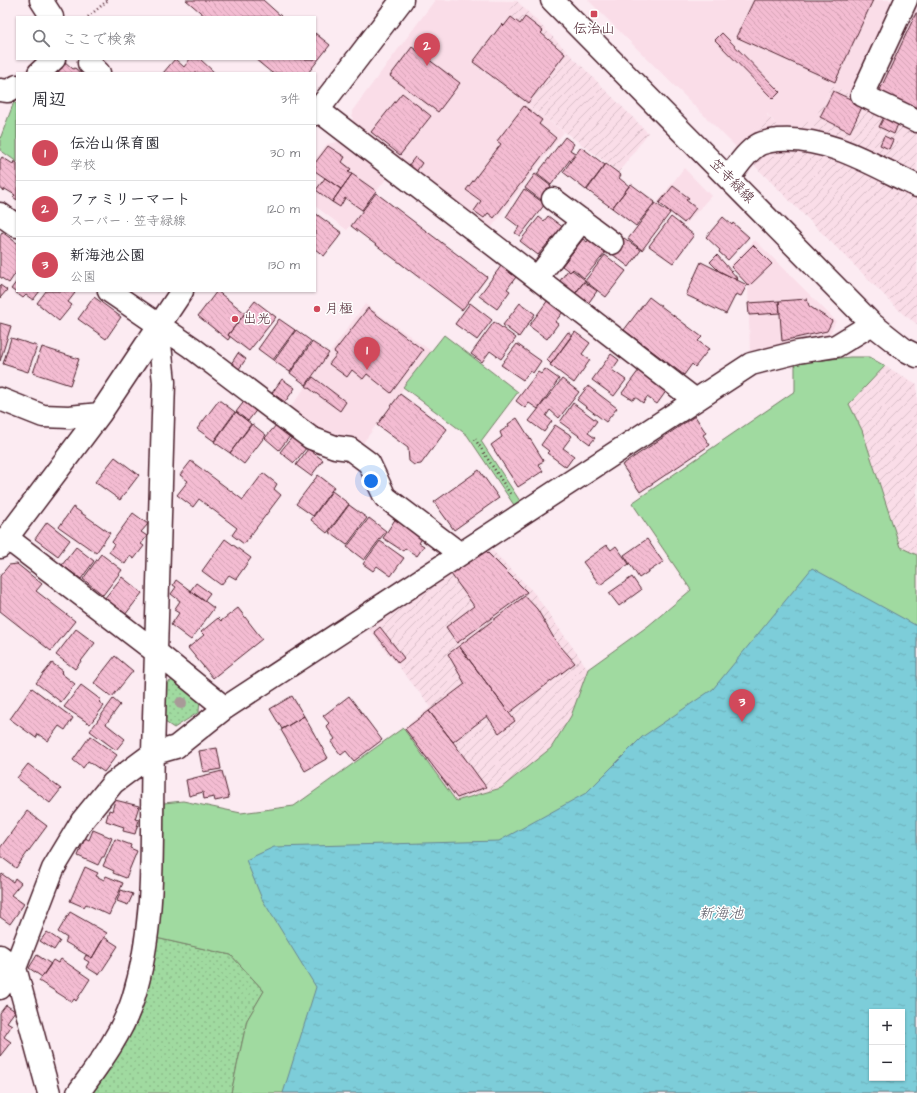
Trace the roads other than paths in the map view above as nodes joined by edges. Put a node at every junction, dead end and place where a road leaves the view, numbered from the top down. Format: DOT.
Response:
graph roads {
  1 [pos="41,0"];
  2 [pos="402,0"];
  3 [pos="552,0"];
  4 [pos="906,0"];
  5 [pos="51,16"];
  6 [pos="53,60"];
  7 [pos="40,72"];
  8 [pos="16,87"];
  9 [pos="1,101"];
  10 [pos="316,112"];
  11 [pos="917,121"];
  12 [pos="729,177"];
  13 [pos="917,186"];
  14 [pos="553,199"];
  15 [pos="0,214"];
  16 [pos="582,220"];
  17 [pos="16,225"];
  18 [pos="612,243"];
  19 [pos="537,278"];
  20 [pos="110,292"];
  21 [pos="181,292"];
  22 [pos="872,324"];
  23 [pos="158,326"];
  24 [pos="917,356"];
  25 [pos="0,399"];
  26 [pos="694,399"];
  27 [pos="100,414"];
  28 [pos="4,542"];
  29 [pos="459,553"];
  30 [pos="156,652"];
  31 [pos="225,708"];
  32 [pos="152,754"];
  33 [pos="7,962"];
  34 [pos="0,988"];
  35 [pos="49,1093"];
  36 [pos="78,1093"];
  1 -- 5 [label="street"];
  2 -- 10 [label="street"];
  3 -- 12 [label="street, 笠寺緑線"];
  4 -- 11 [label="street"];
  6 -- 7 [label="street"];
  8 -- 9 [label="street"];
  10 -- 19 [label="street"];
  12 -- 13 [label="street"];
  12 -- 22 [label="street, 笠寺緑線"];
  14 -- 16 [label="street"];
  15 -- 17 [label="street"];
  16 -- 18 [label="street"];
  16 -- 19 [label="street"];
  19 -- 26 [label="street"];
  20 -- 23 [label="street"];
  21 -- 23 [label="street"];
  22 -- 24 [label="street, 笠寺緑線"];
  22 -- 26 [label="street"];
  23 -- 27 [label="street"];
  23 -- 29 [label="street"];
  23 -- 30 [label="street"];
  25 -- 27 [label="street"];
  26 -- 29 [label="street"];
  27 -- 28 [label="street"];
  28 -- 30 [label="street"];
  29 -- 31 [label="street"];
  30 -- 31 [label="street"];
  30 -- 32 [label="street"];
  31 -- 32 [label="street"];
  32 -- 33 [label="street"];
  32 -- 36 [label="street"];
  33 -- 34 [label="street"];
  33 -- 35 [label="street"];
}
